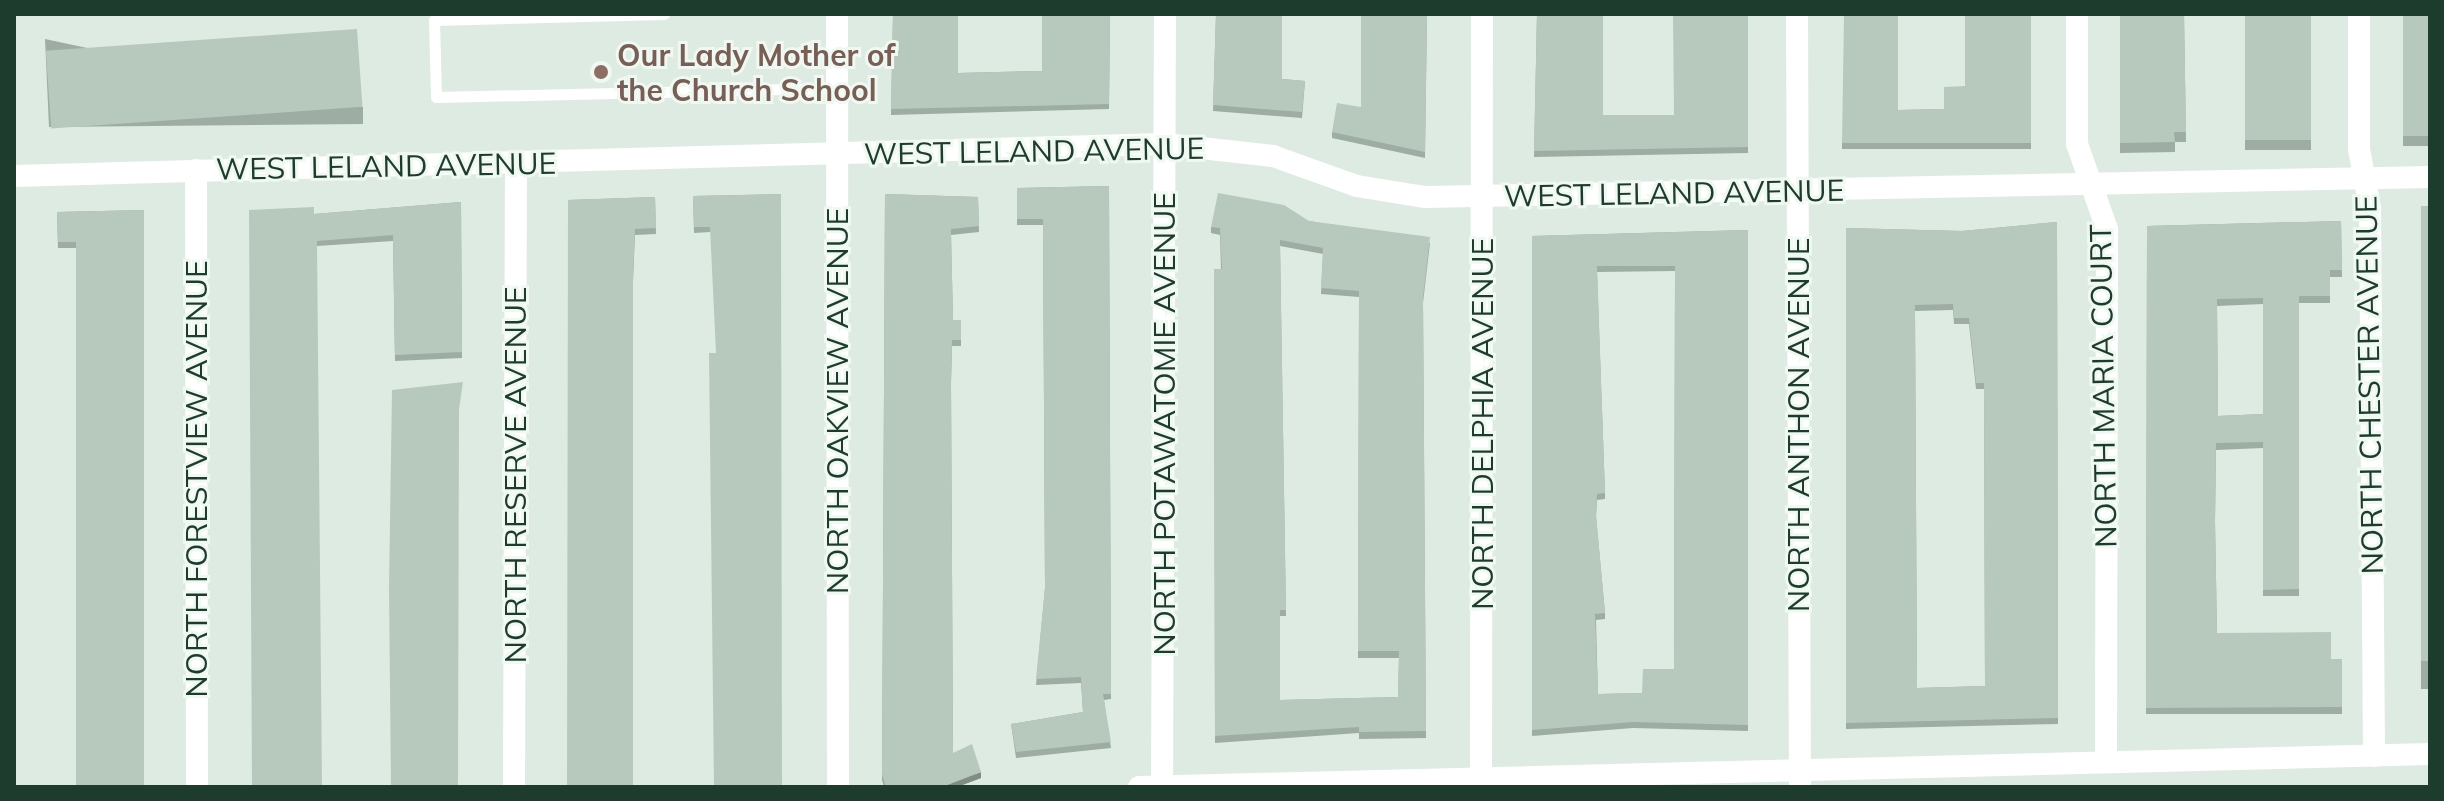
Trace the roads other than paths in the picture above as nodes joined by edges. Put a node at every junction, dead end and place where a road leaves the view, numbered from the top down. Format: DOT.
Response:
graph roads {
  1 [pos="664,14"];
  2 [pos="837,14"];
  3 [pos="1165,14"];
  4 [pos="1482,14"];
  5 [pos="1797,14"];
  6 [pos="2077,14"];
  7 [pos="2359,14"];
  8 [pos="837,88"];
  9 [pos="1165,144"];
  10 [pos="837,154"];
  11 [pos="516,164"];
  12 [pos="196,170"];
  13 [pos="14,176"];
  14 [pos="2430,177"];
  15 [pos="2365,179"];
  16 [pos="2093,186"];
  17 [pos="1797,191"];
  18 [pos="1482,195"];
  19 [pos="2430,754"];
  20 [pos="2374,756"];
  21 [pos="2106,761"];
  22 [pos="1800,778"];
  23 [pos="1481,783"];
  24 [pos="1162,786"];
  25 [pos="197,787"];
  26 [pos="514,787"];
  27 [pos="838,787"];
  28 [pos="1139,787"];
  1 -- 8 [label="lane"];
  2 -- 8 [label="street, NORTH OAKVIEW AVENUE"];
  3 -- 9 [label="street, NORTH POTAWATOMIE AVENUE"];
  4 -- 18 [label="street, NORTH DELPHIA AVENUE"];
  5 -- 17 [label="street, NORTH ANTHON AVENUE"];
  6 -- 16 [label="street, NORTH MARIA COURT"];
  7 -- 15 [label="street, NORTH CHESTER AVENUE"];
  8 -- 10 [label="street, NORTH OAKVIEW AVENUE"];
  9 -- 10 [label="street, WEST LELAND AVENUE"];
  9 -- 18 [label="street, WEST LELAND AVENUE"];
  9 -- 24 [label="street, NORTH POTAWATOMIE AVENUE"];
  10 -- 11 [label="street, WEST LELAND AVENUE"];
  10 -- 27 [label="street, NORTH OAKVIEW AVENUE"];
  11 -- 12 [label="street, WEST LELAND AVENUE"];
  11 -- 26 [label="street, NORTH RESERVE AVENUE"];
  12 -- 13 [label="street, WEST LELAND AVENUE"];
  12 -- 25 [label="street, NORTH FORESTVIEW AVENUE"];
  14 -- 15 [label="street, WEST LELAND AVENUE"];
  15 -- 16 [label="street, WEST LELAND AVENUE"];
  15 -- 20 [label="street, NORTH CHESTER AVENUE"];
  16 -- 17 [label="street, WEST LELAND AVENUE"];
  16 -- 21 [label="street, NORTH MARIA COURT"];
  17 -- 18 [label="street, WEST LELAND AVENUE"];
  17 -- 22 [label="street, NORTH ANTHON AVENUE"];
  18 -- 23 [label="street, NORTH DELPHIA AVENUE"];
  19 -- 20 [label="street"];
  20 -- 21 [label="street"];
  21 -- 22 [label="street"];
  22 -- 23 [label="street"];
  23 -- 24 [label="street"];
  24 -- 28 [label="street"];
}
